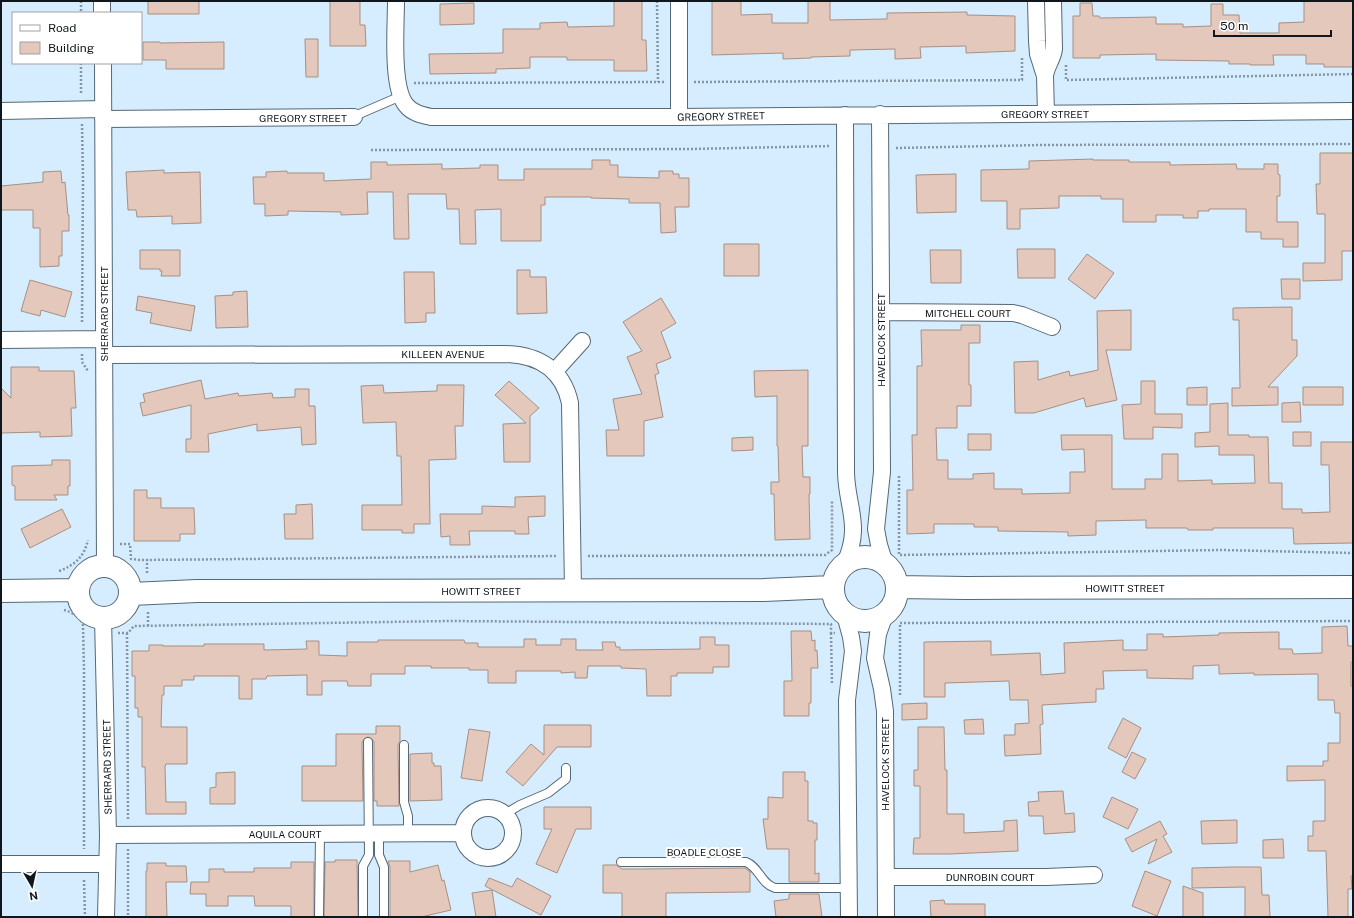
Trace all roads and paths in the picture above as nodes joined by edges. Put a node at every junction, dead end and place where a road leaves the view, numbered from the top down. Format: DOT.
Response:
graph roads {
  1 [pos="81,1"];
  2 [pos="102,1"];
  3 [pos="396,1"];
  4 [pos="657,1"];
  5 [pos="679,1"];
  6 [pos="1036,1"];
  7 [pos="1053,1"];
  8 [pos="81,12"];
  9 [pos="102,12"];
  10 [pos="81,64"];
  11 [pos="103,64"];
  12 [pos="1353,74"];
  13 [pos="1045,76"];
  14 [pos="1022,80"];
  15 [pos="1066,80"];
  16 [pos="658,82"];
  17 [pos="679,82"];
  18 [pos="399,90"];
  19 [pos="81,110"];
  20 [pos="1,111"];
  21 [pos="1353,111"];
  22 [pos="103,114"];
  23 [pos="880,114"];
  24 [pos="1046,114"];
  25 [pos="845,115"];
  26 [pos="354,117"];
  27 [pos="679,117"];
  28 [pos="1353,144"];
  29 [pos="832,146"];
  30 [pos="898,148"];
  31 [pos="372,150"];
  32 [pos="881,312"];
  33 [pos="1052,327"];
  34 [pos="82,328"];
  35 [pos="1,340"];
  36 [pos="104,340"];
  37 [pos="582,341"];
  38 [pos="104,356"];
  39 [pos="554,372"];
  40 [pos="86,546"];
  41 [pos="1353,553"];
  42 [pos="105,555"];
  43 [pos="825,555"];
  44 [pos="572,556"];
  45 [pos="892,559"];
  46 [pos="845,563"];
  47 [pos="67,584"];
  48 [pos="832,587"];
  49 [pos="897,587"];
  50 [pos="1353,587"];
  51 [pos="573,590"];
  52 [pos="1,591"];
  53 [pos="131,594"];
  54 [pos="893,618"];
  55 [pos="1353,621"];
  56 [pos="848,624"];
  57 [pos="104,626"];
  58 [pos="127,633"];
  59 [pos="878,634"];
  60 [pos="900,636"];
  61 [pos="83,637"];
  62 [pos="368,742"];
  63 [pos="404,745"];
  64 [pos="566,768"];
  65 [pos="505,814"];
  66 [pos="462,832"];
  67 [pos="408,833"];
  68 [pos="320,834"];
  69 [pos="373,834"];
  70 [pos="108,835"];
  71 [pos="128,835"];
  72 [pos="621,862"];
  73 [pos="84,863"];
  74 [pos="1,864"];
  75 [pos="107,864"];
  76 [pos="1094,875"];
  77 [pos="886,877"];
  78 [pos="848,888"];
  79 [pos="85,917"];
  80 [pos="106,917"];
  81 [pos="128,917"];
  82 [pos="319,917"];
  83 [pos="363,917"];
  84 [pos="384,917"];
  85 [pos="848,917"];
  86 [pos="886,917"];
  1 -- 8 [label="path"];
  2 -- 9 [label="street"];
  3 -- 18 [label="street"];
  4 -- 16 [label="path"];
  5 -- 17 [label="street"];
  6 -- 13 [label="street"];
  7 -- 13 [label="street"];
  10 -- 19 [label="path"];
  11 -- 22 [label="street, SHERRARD STREET"];
  12 -- 15 [label="path"];
  13 -- 24 [label="street"];
  14 -- 17 [label="path"];
  16 -- 17 [label="path"];
  16 -- 18 [label="path"];
  17 -- 27 [label="street"];
  18 -- 26 [label="lane, GREGORY STREET"];
  18 -- 27 [label="street, GREGORY STREET"];
  19 -- 20 [label="street, GREGORY STREET"];
  19 -- 22 [label="street, GREGORY STREET"];
  19 -- 34 [label="path"];
  21 -- 24 [label="street, GREGORY STREET"];
  22 -- 26 [label="street, GREGORY STREET"];
  22 -- 36 [label="street, SHERRARD STREET"];
  23 -- 24 [label="street, GREGORY STREET"];
  23 -- 25 [label="street, GREGORY STREET"];
  23 -- 32 [label="street, HAVELOCK STREET"];
  25 -- 27 [label="street, GREGORY STREET"];
  25 -- 46 [label="street"];
  28 -- 30 [label="path"];
  29 -- 31 [label="path"];
  32 -- 33 [label="street, MITCHELL COURT"];
  32 -- 45 [label="street, HAVELOCK STREET"];
  35 -- 36 [label="street"];
  36 -- 38 [label="street, SHERRARD STREET"];
  37 -- 39 [label="street"];
  38 -- 39 [label="street, KILLEEN AVENUE"];
  38 -- 42 [label="street, SHERRARD STREET"];
  39 -- 44 [label="street, KILLEEN AVENUE"];
  40 -- 42 [label="path"];
  41 -- 45 [label="path"];
  42 -- 44 [label="path"];
  42 -- 47 [label="street"];
  42 -- 53 [label="street"];
  43 -- 44 [label="path"];
  44 -- 51 [label="street, KILLEEN AVENUE"];
  45 -- 46 [label="street"];
  45 -- 49 [label="street"];
  46 -- 48 [label="street"];
  47 -- 52 [label="street"];
  47 -- 57 [label="street"];
  47 -- 61 [label="path"];
  48 -- 51 [label="street, HOWITT STREET"];
  48 -- 56 [label="street"];
  49 -- 50 [label="street, HOWITT STREET"];
  49 -- 54 [label="street"];
  51 -- 53 [label="street, HOWITT STREET"];
  53 -- 57 [label="street"];
  54 -- 55 [label="path"];
  54 -- 56 [label="street"];
  54 -- 59 [label="street, HAVELOCK STREET"];
  56 -- 58 [label="path"];
  56 -- 78 [label="street"];
  57 -- 58 [label="path"];
  57 -- 61 [label="path"];
  57 -- 70 [label="street, SHERRARD STREET"];
  58 -- 71 [label="path"];
  59 -- 60 [label="path"];
  59 -- 77 [label="street, HAVELOCK STREET"];
  61 -- 73 [label="path"];
  62 -- 69 [label="lane"];
  63 -- 67 [label="lane"];
  64 -- 65 [label="lane"];
  65 -- 66 [label="street"];
  65 -- 66 [label="street"];
  66 -- 67 [label="street, AQUILA COURT"];
  67 -- 69 [label="street, AQUILA COURT"];
  68 -- 69 [label="street, AQUILA COURT"];
  68 -- 71 [label="street, AQUILA COURT"];
  68 -- 82 [label="lane"];
  69 -- 83 [label="lane"];
  69 -- 84 [label="lane"];
  70 -- 71 [label="street, AQUILA COURT"];
  70 -- 75 [label="street, SHERRARD STREET"];
  71 -- 81 [label="path"];
  72 -- 78 [label="lane, BOADLE CLOSE"];
  73 -- 74 [label="street"];
  73 -- 75 [label="street"];
  73 -- 79 [label="path"];
  75 -- 80 [label="street, SHERRARD STREET"];
  76 -- 77 [label="street, DUNROBIN COURT"];
  77 -- 86 [label="street, HAVELOCK STREET"];
  78 -- 85 [label="street"];
}
